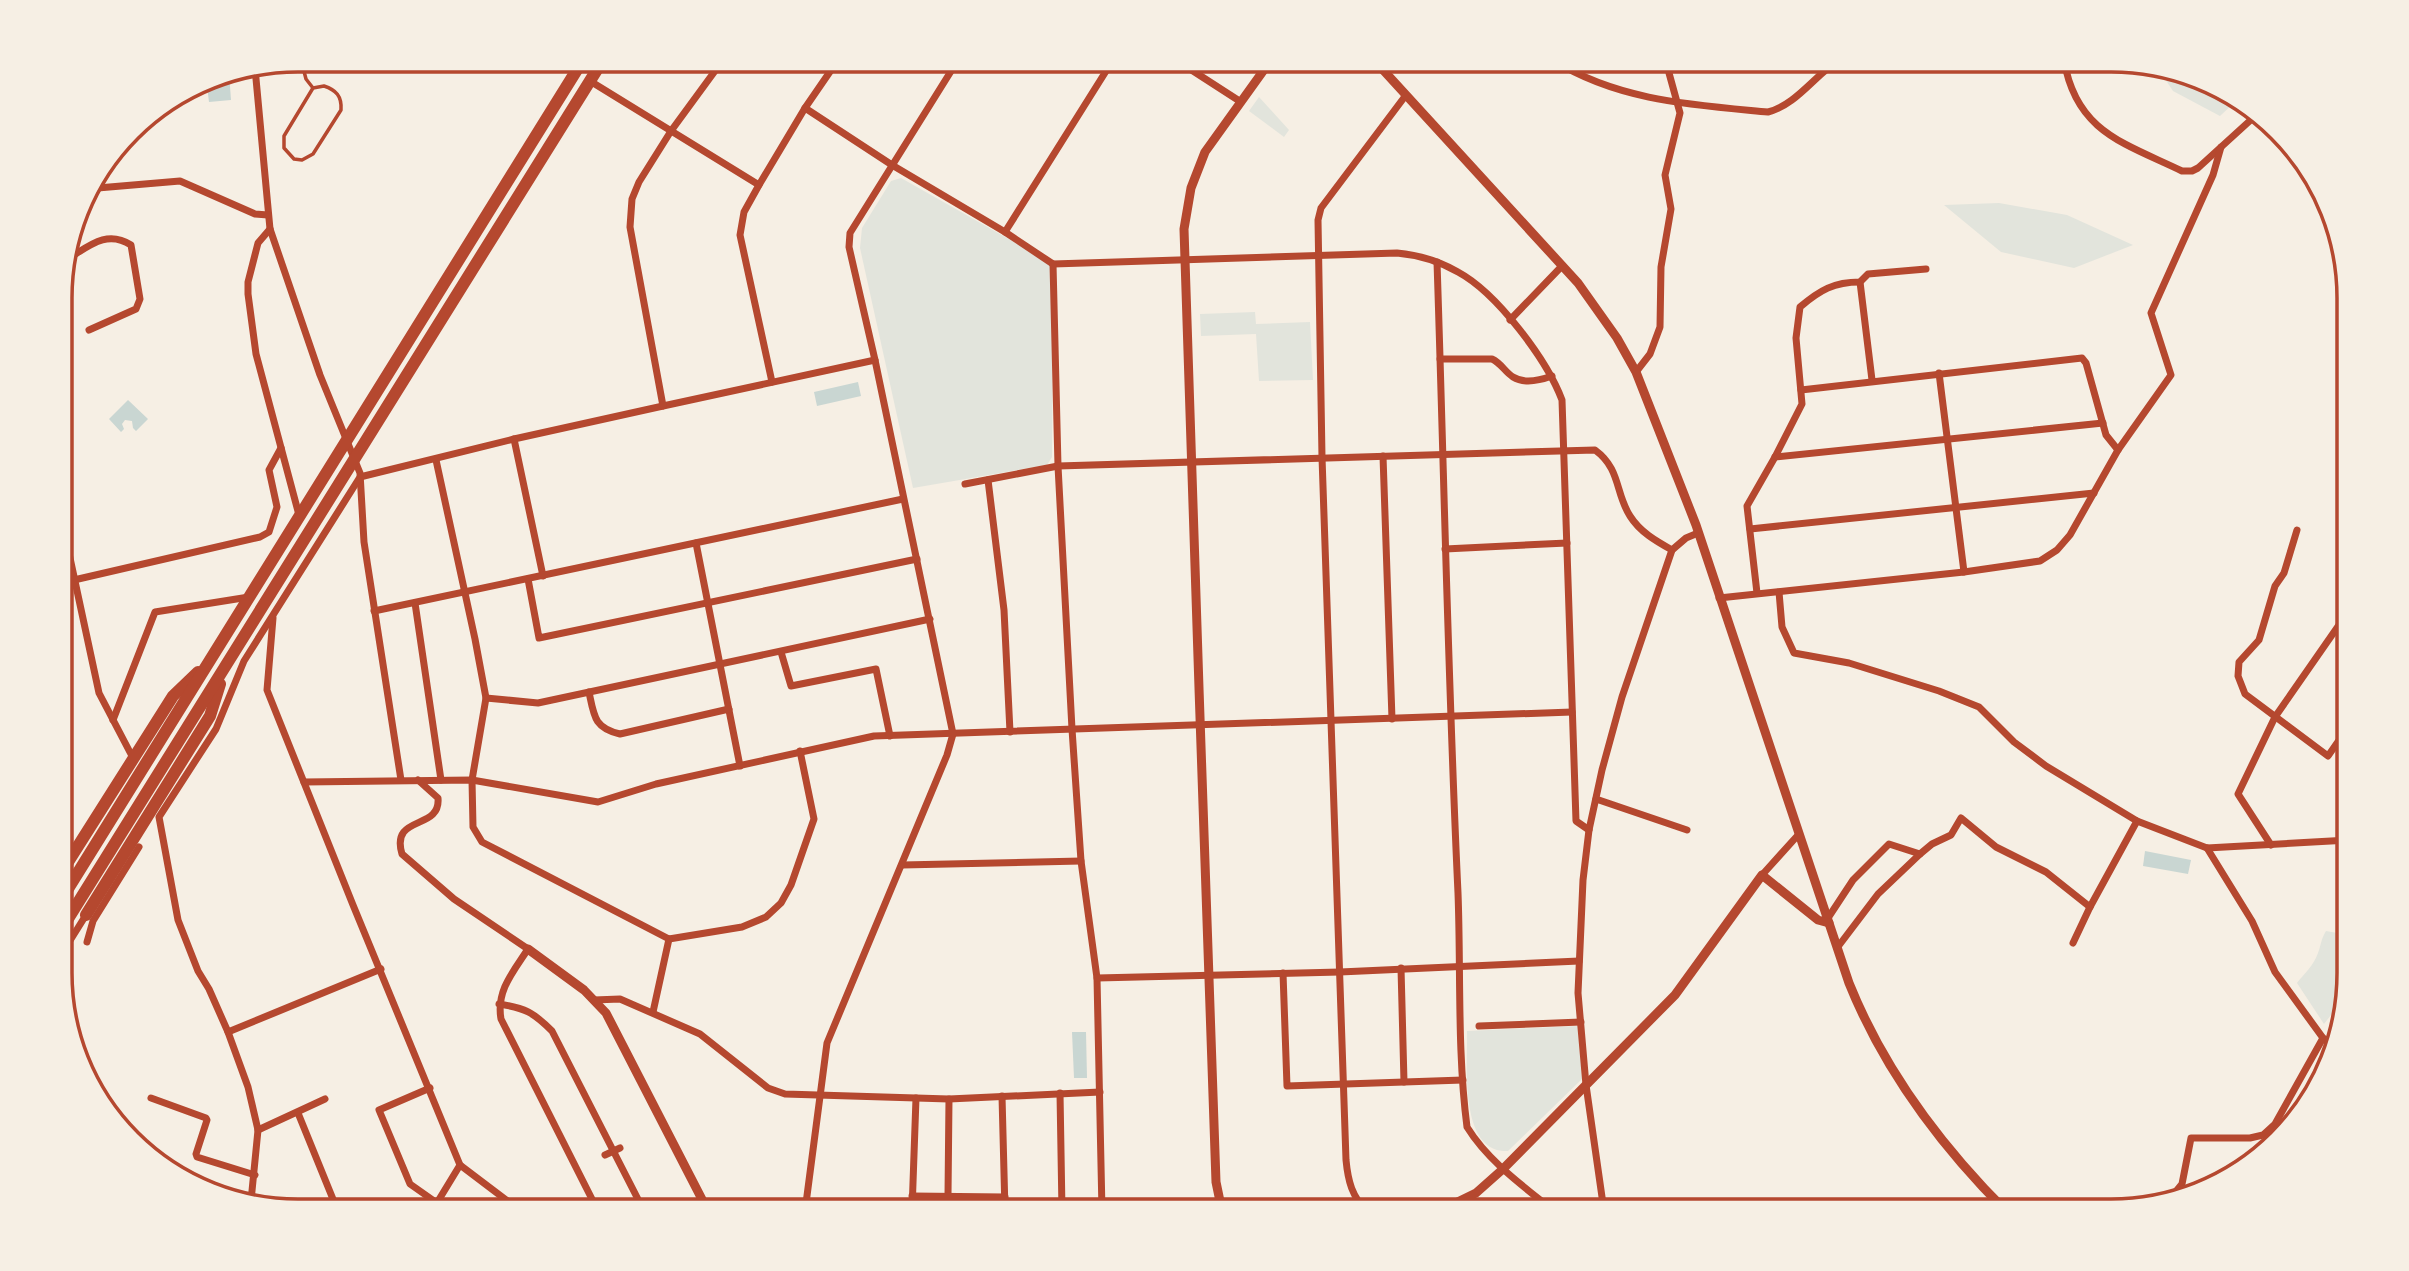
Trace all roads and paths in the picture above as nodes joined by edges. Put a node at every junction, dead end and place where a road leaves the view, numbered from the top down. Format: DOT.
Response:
graph roads {
  1 [pos="304,72"];
  2 [pos="576,72"];
  3 [pos="595,72"];
  4 [pos="714,72"];
  5 [pos="830,72"];
  6 [pos="950,72"];
  7 [pos="1105,72"];
  8 [pos="1195,72"];
  9 [pos="1262,72"];
  10 [pos="1385,72"];
  11 [pos="1574,72"];
  12 [pos="1670,72"];
  13 [pos="1823,72"];
  14 [pos="2067,72"];
  15 [pos="256,76"];
  16 [pos="589,81"];
  17 [pos="313,88"];
  18 [pos="1406,95"];
  19 [pos="1241,102"];
  20 [pos="1678,103"];
  21 [pos="805,108"];
  22 [pos="2251,120"];
  23 [pos="671,131"];
  24 [pos="2221,147"];
  25 [pos="892,165"];
  26 [pos="759,185"];
  27 [pos="100,188"];
  28 [pos="268,215"];
  29 [pos="270,229"];
  30 [pos="1005,232"];
  31 [pos="76,254"];
  32 [pos="1318,256"];
  33 [pos="1185,260"];
  34 [pos="1437,262"];
  35 [pos="1053,264"];
  36 [pos="1562,266"];
  37 [pos="1926,270"];
  38 [pos="1860,282"];
  39 [pos="1510,320"];
  40 [pos="89,330"];
  41 [pos="1440,359"];
  42 [pos="875,360"];
  43 [pos="1636,372"];
  44 [pos="1939,373"];
  45 [pos="1552,376"];
  46 [pos="1872,380"];
  47 [pos="772,382"];
  48 [pos="1801,390"];
  49 [pos="663,406"];
  50 [pos="2103,423"];
  51 [pos="514,439"];
  52 [pos="1948,441"];
  53 [pos="281,448"];
  54 [pos="2118,450"];
  55 [pos="1564,451"];
  56 [pos="1443,454"];
  57 [pos="1383,456"];
  58 [pos="1322,457"];
  59 [pos="1775,457"];
  60 [pos="436,460"];
  61 [pos="1192,462"];
  62 [pos="1058,467"];
  63 [pos="360,475"];
  64 [pos="988,480"];
  65 [pos="965,484"];
  66 [pos="2094,493"];
  67 [pos="903,499"];
  68 [pos="1956,506"];
  69 [pos="299,515"];
  70 [pos="1749,529"];
  71 [pos="2297,530"];
  72 [pos="1698,533"];
  73 [pos="1567,543"];
  74 [pos="696,544"];
  75 [pos="1446,549"];
  76 [pos="1672,550"];
  77 [pos="917,559"];
  78 [pos="72,569"];
  79 [pos="1964,572"];
  80 [pos="543,576"];
  81 [pos="74,579"];
  82 [pos="528,579"];
  83 [pos="1779,592"];
  84 [pos="464,593"];
  85 [pos="1757,593"];
  86 [pos="250,597"];
  87 [pos="1719,598"];
  88 [pos="415,603"];
  89 [pos="708,603"];
  90 [pos="374,611"];
  91 [pos="274,614"];
  92 [pos="930,619"];
  93 [pos="2337,628"];
  94 [pos="781,652"];
  95 [pos="212,659"];
  96 [pos="720,664"];
  97 [pos="224,670"];
  98 [pos="589,692"];
  99 [pos="486,698"];
  100 [pos="729,709"];
  101 [pos="1572,712"];
  102 [pos="2276,717"];
  103 [pos="1450,718"];
  104 [pos="1392,719"];
  105 [pos="113,720"];
  106 [pos="1331,720"];
  107 [pos="1199,726"];
  108 [pos="1072,729"];
  109 [pos="1010,732"];
  110 [pos="953,734"];
  111 [pos="890,736"];
  112 [pos="2337,743"];
  113 [pos="800,751"];
  114 [pos="133,758"];
  115 [pos="740,766"];
  116 [pos="401,779"];
  117 [pos="418,780"];
  118 [pos="441,780"];
  119 [pos="472,780"];
  120 [pos="304,782"];
  121 [pos="1596,799"];
  122 [pos="2137,821"];
  123 [pos="1589,830"];
  124 [pos="1687,830"];
  125 [pos="1799,834"];
  126 [pos="2337,841"];
  127 [pos="2272,845"];
  128 [pos="139,847"];
  129 [pos="2207,848"];
  130 [pos="1920,853"];
  131 [pos="72,855"];
  132 [pos="1081,861"];
  133 [pos="902,865"];
  134 [pos="1762,875"];
  135 [pos="72,883"];
  136 [pos="72,907"];
  137 [pos="2090,907"];
  138 [pos="72,912"];
  139 [pos="90,918"];
  140 [pos="1828,921"];
  141 [pos="668,939"];
  142 [pos="72,941"];
  143 [pos="87,942"];
  144 [pos="2073,943"];
  145 [pos="1838,948"];
  146 [pos="528,949"];
  147 [pos="1578,961"];
  148 [pos="1460,965"];
  149 [pos="1401,968"];
  150 [pos="381,969"];
  151 [pos="1340,972"];
  152 [pos="1283,973"];
  153 [pos="1210,975"];
  154 [pos="1097,978"];
  155 [pos="594,1000"];
  156 [pos="499,1004"];
  157 [pos="653,1012"];
  158 [pos="1581,1022"];
  159 [pos="1479,1026"];
  160 [pos="228,1032"];
  161 [pos="2323,1038"];
  162 [pos="2327,1041"];
  163 [pos="1463,1080"];
  164 [pos="1404,1082"];
  165 [pos="1344,1085"];
  166 [pos="1586,1085"];
  167 [pos="429,1088"];
  168 [pos="1100,1091"];
  169 [pos="1060,1093"];
  170 [pos="820,1095"];
  171 [pos="1002,1096"];
  172 [pos="151,1098"];
  173 [pos="916,1098"];
  174 [pos="325,1099"];
  175 [pos="949,1099"];
  176 [pos="298,1113"];
  177 [pos="258,1130"];
  178 [pos="586,1164"];
  179 [pos="460,1165"];
  180 [pos="576,1168"];
  181 [pos="1503,1169"];
  182 [pos="255,1175"];
  183 [pos="2178,1189"];
  184 [pos="252,1195"];
  185 [pos="948,1195"];
  186 [pos="912,1196"];
  187 [pos="1005,1197"];
  188 [pos="333,1199"];
  189 [pos="431,1199"];
  190 [pos="439,1199"];
  191 [pos="505,1199"];
  192 [pos="592,1199"];
  193 [pos="638,1199"];
  194 [pos="702,1199"];
  195 [pos="807,1199"];
  196 [pos="1062,1199"];
  197 [pos="1102,1199"];
  198 [pos="1220,1199"];
  199 [pos="1356,1199"];
  200 [pos="1464,1199"];
  201 [pos="1539,1199"];
  202 [pos="1602,1199"];
  203 [pos="1995,1199"];
  1 -- 17 [label="lane"];
  2 -- 69 [label="highway"];
  3 -- 16 [label="highway"];
  4 -- 23 [label="street"];
  5 -- 21 [label="street"];
  6 -- 25 [label="street"];
  7 -- 30 [label="street"];
  8 -- 19 [label="street"];
  9 -- 19 [label="street"];
  10 -- 18 [label="street"];
  11 -- 20 [label="street"];
  12 -- 20 [label="street"];
  13 -- 20 [label="street"];
  14 -- 24 [label="street"];
  15 -- 28 [label="street"];
  16 -- 23 [label="street"];
  16 -- 97 [label="highway"];
  17 -- 17 [label="lane"];
  18 -- 32 [label="street"];
  18 -- 36 [label="street"];
  19 -- 33 [label="street"];
  20 -- 43 [label="street"];
  21 -- 25 [label="street"];
  21 -- 26 [label="street"];
  22 -- 24 [label="street"];
  23 -- 26 [label="street"];
  23 -- 49 [label="street"];
  24 -- 54 [label="street"];
  25 -- 30 [label="street"];
  25 -- 42 [label="street"];
  26 -- 47 [label="street"];
  27 -- 28 [label="street"];
  28 -- 29 [label="street"];
  29 -- 53 [label="street"];
  29 -- 63 [label="street"];
  30 -- 35 [label="street"];
  31 -- 40 [label="street"];
  32 -- 33 [label="street"];
  32 -- 34 [label="street"];
  32 -- 58 [label="street"];
  33 -- 35 [label="street"];
  33 -- 61 [label="street"];
  34 -- 39 [label="street"];
  34 -- 41 [label="street"];
  35 -- 62 [label="street"];
  36 -- 39 [label="street"];
  36 -- 43 [label="street"];
  37 -- 38 [label="street"];
  38 -- 46 [label="street"];
  38 -- 48 [label="street"];
  39 -- 45 [label="street"];
  41 -- 45 [label="street"];
  41 -- 56 [label="street"];
  42 -- 47 [label="street"];
  42 -- 67 [label="street"];
  43 -- 72 [label="street"];
  44 -- 46 [label="street"];
  44 -- 50 [label="street"];
  44 -- 52 [label="street"];
  45 -- 55 [label="street"];
  46 -- 48 [label="street"];
  47 -- 49 [label="street"];
  48 -- 59 [label="street"];
  49 -- 51 [label="street"];
  50 -- 52 [label="street"];
  50 -- 54 [label="street"];
  51 -- 60 [label="street"];
  51 -- 80 [label="street"];
  52 -- 59 [label="street"];
  52 -- 68 [label="street"];
  53 -- 69 [label="street"];
  53 -- 81 [label="street"];
  54 -- 66 [label="street"];
  55 -- 56 [label="street"];
  55 -- 73 [label="street"];
  55 -- 76 [label="street"];
  56 -- 57 [label="street"];
  56 -- 75 [label="street"];
  57 -- 58 [label="street"];
  57 -- 104 [label="street"];
  58 -- 61 [label="street"];
  58 -- 106 [label="street"];
  59 -- 70 [label="street"];
  60 -- 63 [label="street"];
  60 -- 84 [label="street"];
  61 -- 62 [label="street"];
  61 -- 107 [label="street"];
  62 -- 64 [label="street"];
  62 -- 108 [label="street"];
  63 -- 90 [label="street"];
  63 -- 91 [label="street"];
  64 -- 65 [label="street"];
  64 -- 109 [label="street"];
  66 -- 68 [label="street"];
  66 -- 79 [label="street"];
  67 -- 74 [label="street"];
  67 -- 77 [label="street"];
  68 -- 70 [label="street"];
  68 -- 79 [label="street"];
  69 -- 86 [label="highway"];
  70 -- 85 [label="street"];
  71 -- 102 [label="street"];
  72 -- 76 [label="street"];
  72 -- 87 [label="street"];
  73 -- 75 [label="street"];
  73 -- 101 [label="street"];
  74 -- 80 [label="street"];
  74 -- 89 [label="street"];
  75 -- 103 [label="street"];
  76 -- 121 [label="street"];
  77 -- 89 [label="street"];
  77 -- 92 [label="street"];
  78 -- 81 [label="street"];
  79 -- 83 [label="street"];
  80 -- 82 [label="street"];
  81 -- 105 [label="street"];
  82 -- 84 [label="street"];
  82 -- 89 [label="street"];
  83 -- 85 [label="street"];
  83 -- 122 [label="street"];
  84 -- 88 [label="street"];
  84 -- 99 [label="street"];
  85 -- 87 [label="street"];
  86 -- 95 [label="highway"];
  86 -- 105 [label="street"];
  87 -- 125 [label="street"];
  88 -- 90 [label="street"];
  88 -- 118 [label="street"];
  89 -- 96 [label="street"];
  90 -- 116 [label="street"];
  91 -- 120 [label="street"];
  91 -- 160 [label="street"];
  92 -- 94 [label="street"];
  92 -- 110 [label="street"];
  93 -- 102 [label="street"];
  94 -- 96 [label="street"];
  94 -- 111 [label="street"];
  95 -- 114 [label="highway"];
  95 -- 135 [label="highway"];
  96 -- 98 [label="street"];
  96 -- 100 [label="street"];
  97 -- 138 [label="highway"];
  97 -- 139 [label="highway"];
  98 -- 99 [label="street"];
  98 -- 100 [label="street"];
  99 -- 119 [label="street"];
  100 -- 115 [label="street"];
  101 -- 103 [label="street"];
  101 -- 123 [label="street"];
  102 -- 112 [label="street"];
  102 -- 127 [label="street"];
  103 -- 104 [label="street"];
  103 -- 148 [label="street"];
  104 -- 106 [label="street"];
  105 -- 114 [label="street"];
  106 -- 107 [label="street"];
  106 -- 151 [label="street"];
  107 -- 108 [label="street"];
  107 -- 153 [label="street"];
  108 -- 109 [label="street"];
  108 -- 132 [label="street"];
  109 -- 110 [label="street"];
  110 -- 111 [label="street"];
  110 -- 133 [label="street"];
  111 -- 113 [label="street"];
  113 -- 115 [label="street"];
  113 -- 141 [label="street"];
  114 -- 131 [label="highway"];
  115 -- 119 [label="street"];
  116 -- 117 [label="street"];
  116 -- 120 [label="street"];
  117 -- 118 [label="street"];
  117 -- 146 [label="street"];
  118 -- 119 [label="street"];
  119 -- 141 [label="street"];
  120 -- 150 [label="street"];
  121 -- 123 [label="street"];
  121 -- 124 [label="street"];
  122 -- 129 [label="street"];
  122 -- 137 [label="street"];
  123 -- 147 [label="street"];
  125 -- 134 [label="street"];
  125 -- 140 [label="street"];
  126 -- 127 [label="street"];
  127 -- 129 [label="street"];
  128 -- 139 [label="street"];
  129 -- 161 [label="street"];
  130 -- 137 [label="street"];
  130 -- 140 [label="street"];
  130 -- 145 [label="street"];
  132 -- 133 [label="street"];
  132 -- 154 [label="street"];
  133 -- 170 [label="street"];
  134 -- 140 [label="street"];
  134 -- 166 [label="street"];
  136 -- 139 [label="street"];
  137 -- 144 [label="street"];
  139 -- 142 [label="street"];
  139 -- 143 [label="street"];
  140 -- 145 [label="street"];
  141 -- 157 [label="street"];
  145 -- 203 [label="street"];
  146 -- 155 [label="street"];
  146 -- 156 [label="street"];
  147 -- 148 [label="street"];
  147 -- 158 [label="street"];
  148 -- 149 [label="street"];
  148 -- 163 [label="street"];
  149 -- 151 [label="street"];
  149 -- 164 [label="street"];
  150 -- 160 [label="street"];
  150 -- 167 [label="street"];
  151 -- 152 [label="street"];
  151 -- 165 [label="street"];
  152 -- 153 [label="street"];
  152 -- 165 [label="street"];
  153 -- 154 [label="street"];
  153 -- 198 [label="street"];
  154 -- 168 [label="street"];
  155 -- 157 [label="street"];
  155 -- 194 [label="street"];
  156 -- 180 [label="street"];
  156 -- 193 [label="street"];
  157 -- 170 [label="street"];
  158 -- 159 [label="street"];
  158 -- 166 [label="street"];
  160 -- 177 [label="street"];
  161 -- 162 [label="street"];
  161 -- 183 [label="street"];
  163 -- 164 [label="street"];
  163 -- 181 [label="street"];
  164 -- 165 [label="street"];
  165 -- 199 [label="street"];
  166 -- 181 [label="street"];
  166 -- 202 [label="street"];
  167 -- 179 [label="street"];
  167 -- 189 [label="street"];
  168 -- 169 [label="street"];
  168 -- 197 [label="street"];
  169 -- 171 [label="street"];
  169 -- 196 [label="street"];
  170 -- 173 [label="street"];
  170 -- 195 [label="street"];
  171 -- 175 [label="street"];
  171 -- 187 [label="street"];
  172 -- 182 [label="street"];
  173 -- 175 [label="street"];
  173 -- 186 [label="street"];
  174 -- 176 [label="street"];
  175 -- 185 [label="street"];
  176 -- 177 [label="street"];
  176 -- 188 [label="street"];
  177 -- 182 [label="street"];
  178 -- 180 [label="street"];
  179 -- 190 [label="street"];
  179 -- 191 [label="street"];
  180 -- 192 [label="street"];
  181 -- 200 [label="street"];
  181 -- 201 [label="street"];
  182 -- 184 [label="street"];
  185 -- 186 [label="street"];
  185 -- 187 [label="street"];
}
